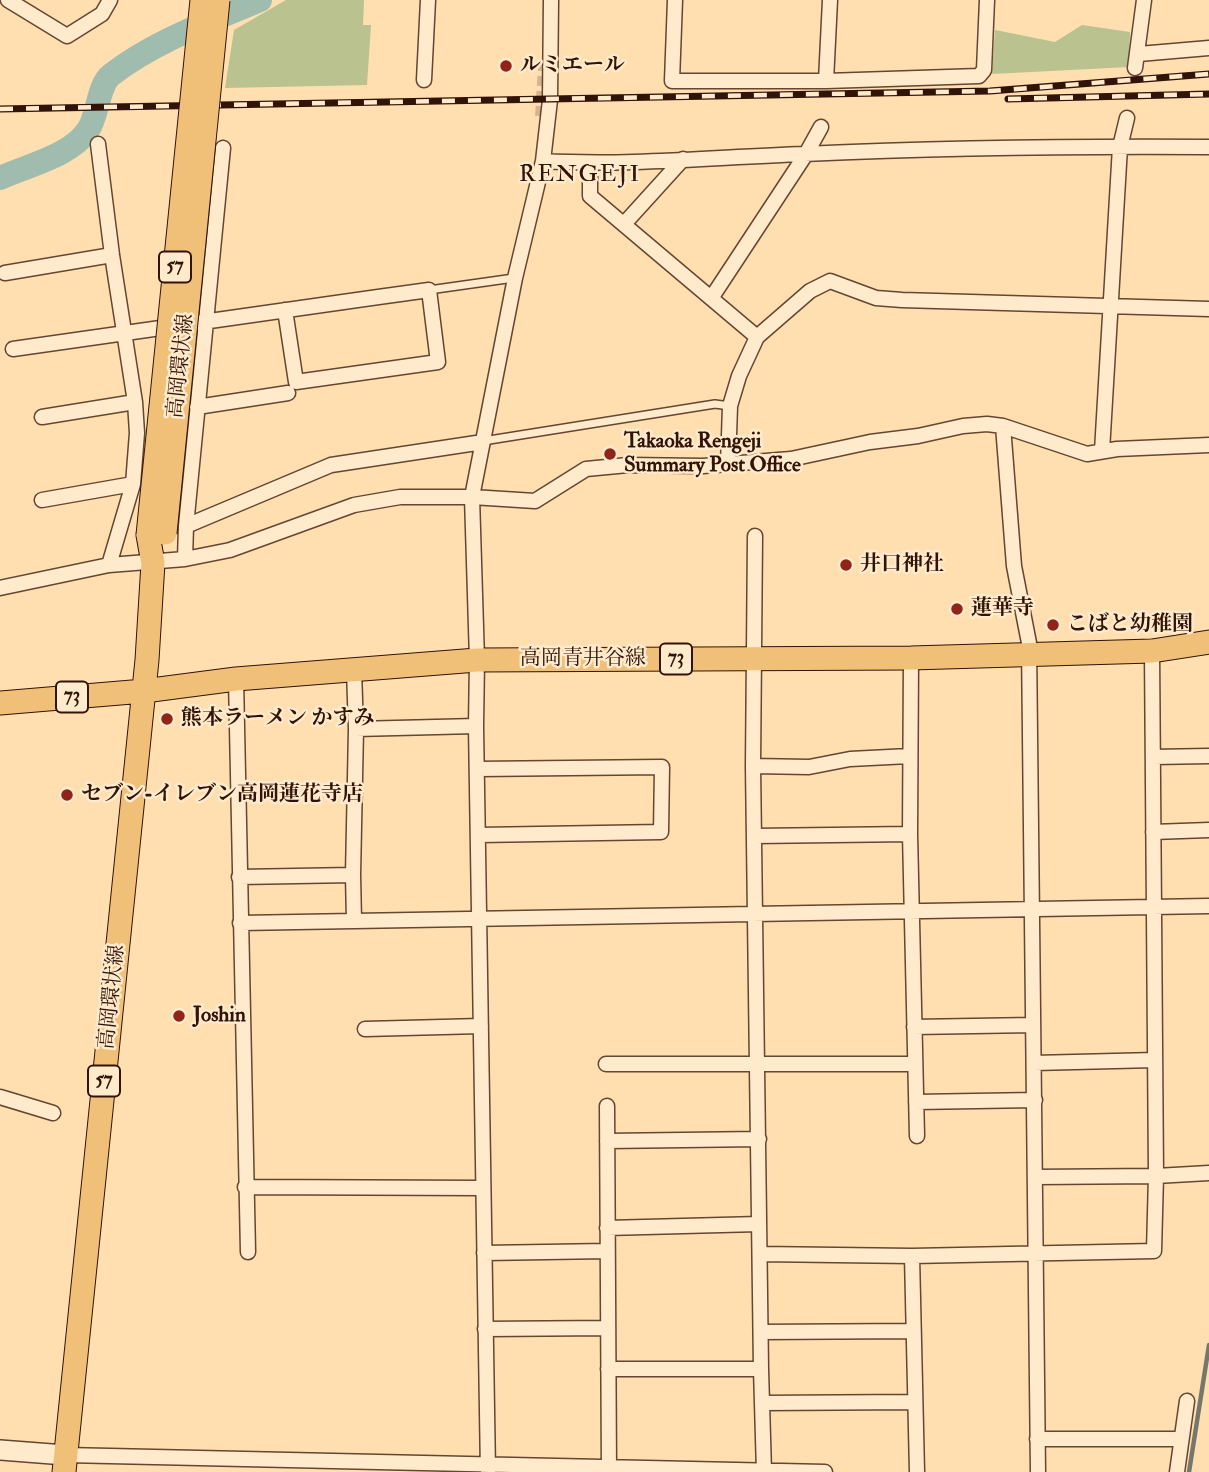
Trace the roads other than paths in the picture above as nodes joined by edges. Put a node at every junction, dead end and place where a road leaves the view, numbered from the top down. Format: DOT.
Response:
graph roads {
  1 [pos="8,0"];
  2 [pos="110,0"];
  3 [pos="202,0"];
  4 [pos="218,0"];
  5 [pos="428,0"];
  6 [pos="551,0"];
  7 [pos="675,0"];
  8 [pos="830,0"];
  9 [pos="987,0"];
  10 [pos="1144,0"];
  11 [pos="1209,48"];
  12 [pos="424,80"];
  13 [pos="825,81"];
  14 [pos="1127,118"];
  15 [pos="821,127"];
  16 [pos="98,144"];
  17 [pos="1120,147"];
  18 [pos="1209,147"];
  19 [pos="223,148"];
  20 [pos="806,154"];
  21 [pos="683,159"];
  22 [pos="543,161"];
  23 [pos="590,164"];
  24 [pos="624,223"];
  25 [pos="112,255"];
  26 [pos="5,274"];
  27 [pos="515,278"];
  28 [pos="429,290"];
  29 [pos="712,297"];
  30 [pos="1112,306"];
  31 [pos="1209,309"];
  32 [pos="285,310"];
  33 [pos="205,321"];
  34 [pos="124,333"];
  35 [pos="758,337"];
  36 [pos="13,349"];
  37 [pos="288,393"];
  38 [pos="135,402"];
  39 [pos="730,406"];
  40 [pos="197,407"];
  41 [pos="43,417"];
  42 [pos="1003,426"];
  43 [pos="483,442"];
  44 [pos="1209,445"];
  45 [pos="1102,451"];
  46 [pos="728,464"];
  47 [pos="133,484"];
  48 [pos="472,497"];
  49 [pos="42,500"];
  50 [pos="166,531"];
  51 [pos="755,537"];
  52 [pos="185,559"];
  53 [pos="153,563"];
  54 [pos="109,565"];
  55 [pos="0,588"];
  56 [pos="1209,642"];
  57 [pos="1152,651"];
  58 [pos="1029,655"];
  59 [pos="911,658"];
  60 [pos="752,659"];
  61 [pos="477,660"];
  62 [pos="354,670"];
  63 [pos="236,679"];
  64 [pos="144,691"];
  65 [pos="0,703"];
  66 [pos="477,726"];
  67 [pos="356,729"];
  68 [pos="909,756"];
  69 [pos="1209,756"];
  70 [pos="1153,757"];
  71 [pos="753,766"];
  72 [pos="478,769"];
  73 [pos="1209,830"];
  74 [pos="1153,832"];
  75 [pos="910,834"];
  76 [pos="479,835"];
  77 [pos="755,836"];
  78 [pos="353,875"];
  79 [pos="239,877"];
  80 [pos="1209,906"];
  81 [pos="1153,907"];
  82 [pos="1033,909"];
  83 [pos="913,911"];
  84 [pos="755,915"];
  85 [pos="480,919"];
  86 [pos="354,920"];
  87 [pos="240,923"];
  88 [pos="1033,1025"];
  89 [pos="481,1026"];
  90 [pos="914,1027"];
  91 [pos="365,1028"];
  92 [pos="1155,1060"];
  93 [pos="758,1062"];
  94 [pos="1034,1063"];
  95 [pos="606,1064"];
  96 [pos="915,1064"];
  97 [pos="0,1097"];
  98 [pos="1035,1100"];
  99 [pos="916,1102"];
  100 [pos="607,1106"];
  101 [pos="53,1113"];
  102 [pos="917,1136"];
  103 [pos="759,1139"];
  104 [pos="607,1141"];
  105 [pos="1209,1173"];
  106 [pos="1156,1176"];
  107 [pos="1035,1177"];
  108 [pos="245,1187"];
  109 [pos="483,1188"];
  110 [pos="759,1224"];
  111 [pos="607,1227"];
  112 [pos="607,1251"];
  113 [pos="248,1252"];
  114 [pos="484,1253"];
  115 [pos="760,1254"];
  116 [pos="1036,1254"];
  117 [pos="912,1256"];
  118 [pos="608,1328"];
  119 [pos="485,1329"];
  120 [pos="913,1331"];
  121 [pos="761,1332"];
  122 [pos="608,1369"];
  123 [pos="761,1369"];
  124 [pos="1188,1401"];
  125 [pos="915,1402"];
  126 [pos="762,1403"];
  127 [pos="1037,1439"];
  128 [pos="1181,1439"];
  129 [pos="0,1450"];
  130 [pos="65,1464"];
  131 [pos="213,1465"];
  132 [pos="488,1468"];
  133 [pos="609,1469"];
  134 [pos="764,1472"];
  135 [pos="825,1472"];
  136 [pos="917,1472"];
  137 [pos="1038,1472"];
  138 [pos="1177,1472"];
  1 -- 2 [label="street"];
  3 -- 50 [label="main road, 高岡環状線 / 57, bridge"];
  4 -- 50 [label="main road, 高岡環状線 / 57, bridge"];
  5 -- 12 [label="street"];
  6 -- 22 [label="street"];
  7 -- 13 [label="street"];
  8 -- 13 [label="street"];
  9 -- 13 [label="street"];
  10 -- 11 [label="street"];
  14 -- 17 [label="street"];
  15 -- 20 [label="street"];
  16 -- 25 [label="street"];
  17 -- 18 [label="street"];
  17 -- 20 [label="street"];
  17 -- 30 [label="street"];
  19 -- 33 [label="street"];
  20 -- 21 [label="street"];
  20 -- 29 [label="street"];
  21 -- 23 [label="street"];
  21 -- 24 [label="street"];
  22 -- 23 [label="street"];
  22 -- 27 [label="street"];
  23 -- 24 [label="street"];
  24 -- 29 [label="street"];
  25 -- 26 [label="street"];
  25 -- 34 [label="street"];
  27 -- 28 [label="lane"];
  27 -- 43 [label="street"];
  28 -- 32 [label="street"];
  28 -- 32 [label="street"];
  29 -- 35 [label="street"];
  30 -- 31 [label="street"];
  30 -- 35 [label="street"];
  30 -- 45 [label="street"];
  32 -- 33 [label="street"];
  33 -- 34 [label="street"];
  33 -- 40 [label="street"];
  34 -- 36 [label="street"];
  34 -- 38 [label="street"];
  35 -- 39 [label="street"];
  37 -- 40 [label="street"];
  38 -- 41 [label="street"];
  38 -- 47 [label="street"];
  39 -- 43 [label="lane"];
  39 -- 46 [label="street"];
  40 -- 50 [label="street"];
  42 -- 45 [label="street"];
  42 -- 46 [label="street"];
  42 -- 58 [label="street"];
  43 -- 48 [label="street"];
  43 -- 50 [label="street"];
  44 -- 45 [label="street"];
  46 -- 48 [label="street"];
  47 -- 49 [label="street"];
  47 -- 54 [label="street"];
  48 -- 52 [label="street"];
  48 -- 61 [label="street"];
  50 -- 52 [label="street"];
  50 -- 53 [label="main road, 高岡環状線 / 57"];
  51 -- 60 [label="street"];
  52 -- 53 [label="street"];
  53 -- 54 [label="street"];
  53 -- 64 [label="main road, 高岡環状線 / 57"];
  54 -- 55 [label="street"];
  56 -- 57 [label="main road, 高岡青井谷線 / 73"];
  57 -- 58 [label="main road, 高岡青井谷線 / 73"];
  57 -- 70 [label="street"];
  58 -- 59 [label="main road, 高岡青井谷線 / 73"];
  58 -- 82 [label="street"];
  59 -- 60 [label="main road, 高岡青井谷線 / 73"];
  59 -- 68 [label="street"];
  60 -- 61 [label="main road, 高岡青井谷線 / 73"];
  60 -- 71 [label="street"];
  61 -- 62 [label="main road, 高岡青井谷線 / 73"];
  61 -- 66 [label="street"];
  62 -- 63 [label="main road, 高岡青井谷線 / 73"];
  62 -- 67 [label="street"];
  63 -- 64 [label="main road, 高岡青井谷線 / 73"];
  63 -- 79 [label="street"];
  64 -- 65 [label="main road, 高岡青井谷線 / 73"];
  64 -- 130 [label="main road, 高岡環状線 / 57"];
  66 -- 67 [label="street"];
  66 -- 72 [label="street"];
  67 -- 78 [label="street"];
  68 -- 71 [label="street"];
  68 -- 75 [label="street"];
  69 -- 70 [label="street"];
  70 -- 74 [label="street"];
  71 -- 77 [label="street"];
  72 -- 76 [label="street"];
  72 -- 76 [label="street"];
  73 -- 74 [label="street"];
  74 -- 81 [label="street"];
  75 -- 77 [label="street"];
  75 -- 83 [label="street"];
  76 -- 85 [label="street"];
  77 -- 84 [label="street"];
  78 -- 79 [label="street"];
  78 -- 86 [label="street"];
  79 -- 87 [label="street"];
  80 -- 81 [label="street"];
  81 -- 82 [label="street"];
  81 -- 92 [label="street"];
  82 -- 83 [label="street"];
  82 -- 88 [label="street"];
  83 -- 84 [label="street"];
  83 -- 90 [label="street"];
  84 -- 85 [label="street"];
  84 -- 93 [label="street"];
  85 -- 86 [label="street"];
  85 -- 89 [label="street"];
  86 -- 87 [label="street"];
  87 -- 108 [label="street"];
  88 -- 90 [label="street"];
  88 -- 94 [label="street"];
  89 -- 91 [label="street"];
  89 -- 109 [label="street"];
  90 -- 96 [label="street"];
  92 -- 94 [label="street"];
  92 -- 106 [label="street"];
  93 -- 95 [label="street"];
  93 -- 96 [label="street"];
  93 -- 103 [label="street"];
  94 -- 98 [label="street"];
  96 -- 99 [label="street"];
  97 -- 101 [label="street"];
  98 -- 99 [label="street"];
  98 -- 107 [label="street"];
  99 -- 102 [label="street"];
  100 -- 104 [label="street"];
  103 -- 104 [label="street"];
  103 -- 110 [label="street"];
  104 -- 111 [label="street"];
  105 -- 106 [label="street"];
  106 -- 107 [label="street"];
  106 -- 116 [label="street"];
  107 -- 116 [label="street"];
  108 -- 109 [label="street"];
  108 -- 113 [label="street"];
  109 -- 114 [label="street"];
  110 -- 111 [label="street"];
  110 -- 115 [label="street"];
  111 -- 112 [label="street"];
  112 -- 114 [label="street"];
  112 -- 118 [label="street"];
  114 -- 119 [label="street"];
  115 -- 117 [label="street"];
  115 -- 121 [label="street"];
  116 -- 117 [label="street"];
  116 -- 127 [label="street"];
  117 -- 120 [label="street"];
  118 -- 119 [label="street"];
  118 -- 122 [label="street"];
  119 -- 132 [label="street"];
  120 -- 121 [label="street"];
  120 -- 125 [label="street"];
  121 -- 123 [label="street"];
  122 -- 123 [label="street"];
  122 -- 133 [label="street"];
  123 -- 126 [label="street"];
  124 -- 128 [label="street"];
  125 -- 126 [label="street"];
  125 -- 136 [label="street"];
  126 -- 134 [label="street"];
  127 -- 128 [label="street"];
  127 -- 137 [label="street"];
  128 -- 138 [label="street"];
  129 -- 130 [label="street"];
  130 -- 131 [label="street"];
  131 -- 132 [label="street"];
  132 -- 133 [label="street"];
  133 -- 134 [label="street"];
  134 -- 135 [label="street"];
}
